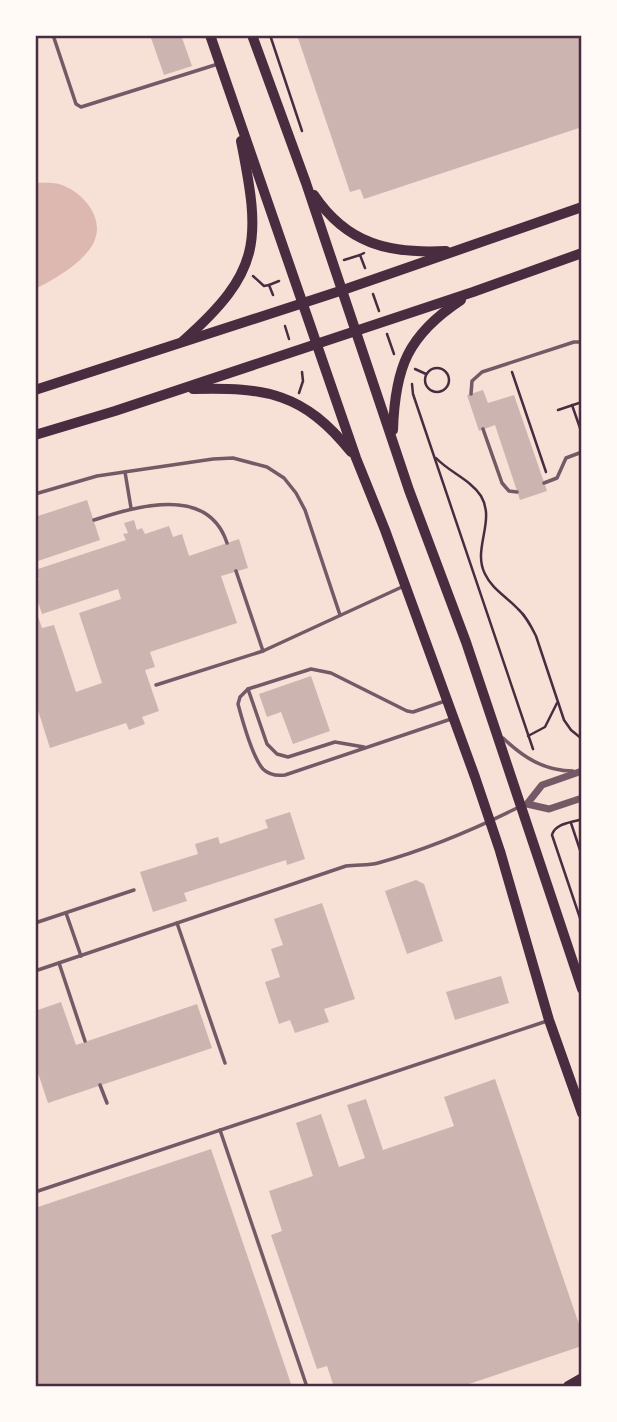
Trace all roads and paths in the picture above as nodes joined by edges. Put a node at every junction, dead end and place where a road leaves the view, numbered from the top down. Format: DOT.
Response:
graph roads {
  1 [pos="53,35"];
  2 [pos="210,35"];
  3 [pos="252,35"];
  4 [pos="270,35"];
  5 [pos="220,64"];
  6 [pos="228,88"];
  7 [pos="304,137"];
  8 [pos="306,183"];
  9 [pos="582,207"];
  10 [pos="367,248"];
  11 [pos="459,250"];
  12 [pos="582,253"];
  13 [pos="360,255"];
  14 [pos="344,260"];
  15 [pos="250,274"];
  16 [pos="279,281"];
  17 [pos="369,281"];
  18 [pos="269,285"];
  19 [pos="342,290"];
  20 [pos="473,292"];
  21 [pos="273,295"];
  22 [pos="304,303"];
  23 [pos="382,321"];
  24 [pos="285,326"];
  25 [pos="356,330"];
  26 [pos="289,339"];
  27 [pos="582,342"];
  28 [pos="317,343"];
  29 [pos="179,344"];
  30 [pos="398,360"];
  31 [pos="509,363"];
  32 [pos="408,366"];
  33 [pos="415,369"];
  34 [pos="302,372"];
  35 [pos="426,374"];
  36 [pos="180,389"];
  37 [pos="35,390"];
  38 [pos="471,394"];
  39 [pos="298,396"];
  40 [pos="582,402"];
  41 [pos="572,405"];
  42 [pos="558,410"];
  43 [pos="580,428"];
  44 [pos="483,429"];
  45 [pos="35,435"];
  46 [pos="393,439"];
  47 [pos="582,452"];
  48 [pos="434,456"];
  49 [pos="356,458"];
  50 [pos="125,472"];
  51 [pos="547,482"];
  52 [pos="517,492"];
  53 [pos="35,494"];
  54 [pos="131,508"];
  55 [pos="94,520"];
  56 [pos="227,543"];
  57 [pos="483,570"];
  58 [pos="236,571"];
  59 [pos="474,573"];
  60 [pos="405,585"];
  61 [pos="340,615"];
  62 [pos="263,651"];
  63 [pos="156,685"];
  64 [pos="248,689"];
  65 [pos="447,700"];
  66 [pos="557,703"];
  67 [pos="454,718"];
  68 [pos="496,733"];
  69 [pos="528,736"];
  70 [pos="582,739"];
  71 [pos="367,747"];
  72 [pos="534,752"];
  73 [pos="582,771"];
  74 [pos="582,798"];
  75 [pos="524,805"];
  76 [pos="582,819"];
  77 [pos="490,822"];
  78 [pos="571,823"];
  79 [pos="582,856"];
  80 [pos="134,890"];
  81 [pos="66,913"];
  82 [pos="35,923"];
  83 [pos="177,923"];
  84 [pos="582,924"];
  85 [pos="81,956"];
  86 [pos="59,963"];
  87 [pos="35,971"];
  88 [pos="582,989"];
  89 [pos="549,1020"];
  90 [pos="85,1041"];
  91 [pos="225,1063"];
  92 [pos="100,1085"];
  93 [pos="107,1103"];
  94 [pos="582,1113"];
  95 [pos="220,1130"];
  96 [pos="35,1192"];
  97 [pos="582,1378"];
  98 [pos="568,1386"];
  99 [pos="307,1387"];
  1 -- 5 [label="lane"];
  2 -- 5 [label="main road"];
  3 -- 8 [label="main road"];
  4 -- 7 [label="path"];
  5 -- 6 [label="main road"];
  6 -- 22 [label="main road"];
  6 -- 29 [label="main road"];
  8 -- 11 [label="main road"];
  8 -- 19 [label="main road"];
  9 -- 11 [label="main road"];
  10 -- 13 [label="path"];
  11 -- 17 [label="main road"];
  12 -- 20 [label="main road"];
  13 -- 14 [label="path"];
  13 -- 17 [label="path"];
  15 -- 18 [label="path"];
  16 -- 18 [label="path"];
  17 -- 19 [label="main road"];
  17 -- 23 [label="path"];
  18 -- 21 [label="path"];
  19 -- 22 [label="main road"];
  19 -- 25 [label="main road"];
  20 -- 23 [label="main road"];
  20 -- 46 [label="main road"];
  22 -- 28 [label="main road"];
  22 -- 29 [label="main road"];
  23 -- 25 [label="main road"];
  23 -- 30 [label="path"];
  24 -- 26 [label="path"];
  25 -- 28 [label="main road"];
  25 -- 46 [label="main road"];
  27 -- 31 [label="lane"];
  28 -- 36 [label="main road"];
  28 -- 49 [label="main road"];
  29 -- 37 [label="main road"];
  31 -- 38 [label="lane"];
  31 -- 51 [label="path"];
  32 -- 33 [label="path"];
  33 -- 35 [label="path"];
  33 -- 48 [label="path"];
  34 -- 39 [label="path"];
  35 -- 35 [label="path"];
  36 -- 45 [label="main road"];
  36 -- 49 [label="main road"];
  40 -- 41 [label="path"];
  41 -- 42 [label="path"];
  41 -- 43 [label="path"];
  44 -- 52 [label="lane"];
  46 -- 68 [label="main road"];
  47 -- 51 [label="lane"];
  48 -- 57 [label="path"];
  48 -- 59 [label="path"];
  49 -- 60 [label="main road"];
  50 -- 53 [label="lane"];
  50 -- 54 [label="lane"];
  50 -- 61 [label="lane"];
  54 -- 55 [label="lane"];
  54 -- 56 [label="lane"];
  57 -- 59 [label="path"];
  57 -- 66 [label="path"];
  58 -- 62 [label="lane"];
  59 -- 69 [label="path"];
  60 -- 61 [label="lane"];
  60 -- 65 [label="main road"];
  61 -- 62 [label="lane"];
  62 -- 63 [label="lane"];
  64 -- 65 [label="lane"];
  64 -- 71 [label="lane"];
  64 -- 71 [label="lane"];
  65 -- 67 [label="main road"];
  66 -- 69 [label="path"];
  66 -- 70 [label="path"];
  67 -- 71 [label="lane"];
  67 -- 77 [label="main road"];
  68 -- 73 [label="lane"];
  68 -- 75 [label="main road"];
  69 -- 72 [label="path"];
  73 -- 75 [label="street"];
  74 -- 75 [label="street"];
  75 -- 77 [label="lane"];
  75 -- 88 [label="main road"];
  76 -- 78 [label="path"];
  77 -- 83 [label="lane"];
  77 -- 89 [label="main road"];
  78 -- 79 [label="path"];
  78 -- 84 [label="path"];
  80 -- 81 [label="lane"];
  81 -- 82 [label="lane"];
  81 -- 85 [label="lane"];
  83 -- 85 [label="lane"];
  83 -- 91 [label="lane"];
  85 -- 86 [label="lane"];
  86 -- 87 [label="lane"];
  86 -- 90 [label="lane"];
  89 -- 94 [label="main road"];
  89 -- 95 [label="lane"];
  92 -- 93 [label="lane"];
  95 -- 96 [label="lane"];
  95 -- 99 [label="lane"];
  97 -- 98 [label="main road"];
}
